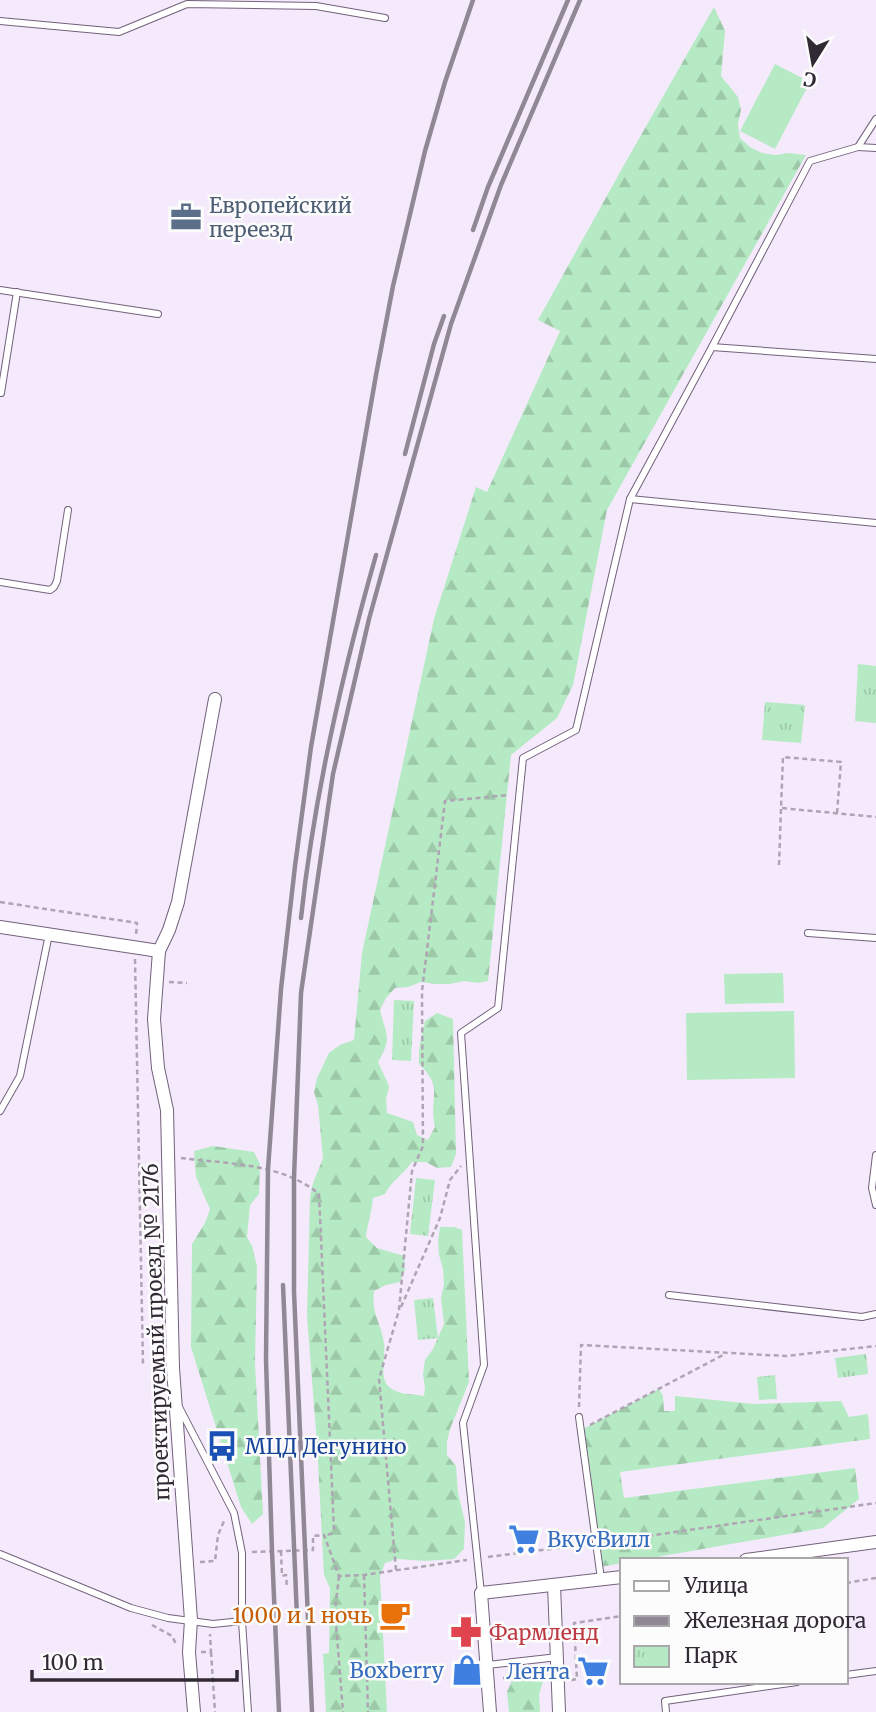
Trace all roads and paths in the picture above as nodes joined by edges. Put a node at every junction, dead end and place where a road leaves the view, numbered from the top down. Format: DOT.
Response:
graph roads {
  1 [pos="385,18"];
  2 [pos="0,21"];
  3 [pos="876,119"];
  4 [pos="858,147"];
  5 [pos="876,148"];
  6 [pos="0,290"];
  7 [pos="17,292"];
  8 [pos="159,314"];
  9 [pos="712,347"];
  10 [pos="876,359"];
  11 [pos="2,393"];
  12 [pos="630,499"];
  13 [pos="68,510"];
  14 [pos="876,523"];
  15 [pos="0,582"];
  16 [pos="215,699"];
  17 [pos="519,794"];
  18 [pos="781,808"];
  19 [pos="837,813"];
  20 [pos="876,817"];
  21 [pos="779,865"];
  22 [pos="0,902"];
  23 [pos="0,927"];
  24 [pos="808,933"];
  25 [pos="49,934"];
  26 [pos="876,938"];
  27 [pos="135,947"];
  28 [pos="159,951"];
  29 [pos="0,1111"];
  30 [pos="876,1155"];
  31 [pos="167,1156"];
  32 [pos="470,1162"];
  33 [pos="876,1205"];
  34 [pos="669,1295"];
  35 [pos="399,1310"];
  36 [pos="876,1314"];
  37 [pos="876,1346"];
  38 [pos="726,1353"];
  39 [pos="143,1364"];
  40 [pos="175,1399"];
  41 [pos="579,1417"];
  42 [pos="580,1430"];
  43 [pos="876,1503"];
  44 [pos="234,1513"];
  45 [pos="324,1535"];
  46 [pos="876,1542"];
  47 [pos="597,1543"];
  48 [pos="281,1551"];
  49 [pos="252,1552"];
  50 [pos="0,1554"];
  51 [pos="478,1558"];
  52 [pos="760,1558"];
  53 [pos="186,1563"];
  54 [pos="396,1570"];
  55 [pos="364,1575"];
  56 [pos="339,1576"];
  57 [pos="620,1577"];
  58 [pos="876,1578"];
  59 [pos="601,1579"];
  60 [pos="848,1583"];
  61 [pos="554,1585"];
  62 [pos="287,1588"];
  63 [pos="481,1592"];
  64 [pos="321,1611"];
  65 [pos="335,1611"];
  66 [pos="620,1616"];
  67 [pos="191,1620"];
  68 [pos="243,1621"];
  69 [pos="211,1652"];
  70 [pos="558,1657"];
  71 [pos="488,1665"];
  72 [pos="876,1671"];
  73 [pos="848,1675"];
  74 [pos="503,1678"];
  75 [pos="547,1678"];
  76 [pos="571,1680"];
  77 [pos="783,1684"];
  78 [pos="194,1712"];
  79 [pos="215,1712"];
  80 [pos="248,1712"];
  81 [pos="343,1712"];
  82 [pos="368,1712"];
  83 [pos="490,1712"];
  84 [pos="559,1712"];
  85 [pos="666,1712"];
  1 -- 2 [label="lane"];
  3 -- 4 [label="lane"];
  4 -- 5 [label="lane"];
  4 -- 9 [label="lane"];
  6 -- 7 [label="lane"];
  7 -- 8 [label="lane"];
  7 -- 11 [label="lane"];
  9 -- 10 [label="lane"];
  9 -- 12 [label="lane"];
  12 -- 14 [label="lane"];
  12 -- 17 [label="lane"];
  13 -- 15 [label="lane"];
  16 -- 28 [label="street, проектируемый проезд № 2176"];
  17 -- 32 [label="lane"];
  17 -- 35 [label="path"];
  18 -- 19 [label="path"];
  18 -- 19 [label="path"];
  18 -- 21 [label="path"];
  19 -- 20 [label="path"];
  22 -- 27 [label="path"];
  23 -- 25 [label="street"];
  24 -- 26 [label="lane"];
  25 -- 27 [label="street"];
  25 -- 29 [label="lane"];
  27 -- 28 [label="street"];
  27 -- 39 [label="path"];
  28 -- 31 [label="street, проектируемый проезд № 2176"];
  30 -- 33 [label="lane"];
  31 -- 40 [label="street, проектируемый проезд № 2176"];
  31 -- 45 [label="path"];
  32 -- 35 [label="path"];
  32 -- 51 [label="lane"];
  34 -- 36 [label="lane"];
  35 -- 54 [label="path"];
  37 -- 38 [label="path"];
  38 -- 41 [label="path"];
  38 -- 42 [label="path"];
  40 -- 44 [label="lane"];
  40 -- 53 [label="street, проектируемый проезд № 2176"];
  41 -- 42 [label="lane"];
  42 -- 47 [label="lane"];
  43 -- 47 [label="path"];
  44 -- 53 [label="path"];
  44 -- 68 [label="lane"];
  45 -- 48 [label="path"];
  45 -- 56 [label="path"];
  46 -- 52 [label="street"];
  47 -- 51 [label="path"];
  47 -- 59 [label="lane"];
  48 -- 49 [label="path"];
  48 -- 62 [label="path"];
  50 -- 67 [label="lane"];
  51 -- 54 [label="path"];
  51 -- 63 [label="lane"];
  53 -- 67 [label="street, проектируемый проезд № 2176"];
  54 -- 55 [label="path"];
  55 -- 56 [label="path"];
  55 -- 82 [label="path"];
  56 -- 65 [label="path"];
  57 -- 59 [label="street"];
  58 -- 60 [label="path"];
  59 -- 61 [label="street"];
  61 -- 63 [label="street"];
  61 -- 70 [label="street"];
  63 -- 71 [label="street"];
  64 -- 65 [label="path"];
  65 -- 81 [label="path"];
  66 -- 76 [label="path"];
  67 -- 68 [label="lane"];
  67 -- 78 [label="street, проектируемый проезд № 2176"];
  68 -- 80 [label="lane"];
  69 -- 79 [label="path"];
  70 -- 71 [label="lane"];
  70 -- 84 [label="street"];
  71 -- 83 [label="street"];
  72 -- 73 [label="lane"];
  74 -- 75 [label="path"];
  77 -- 85 [label="lane"];
}
